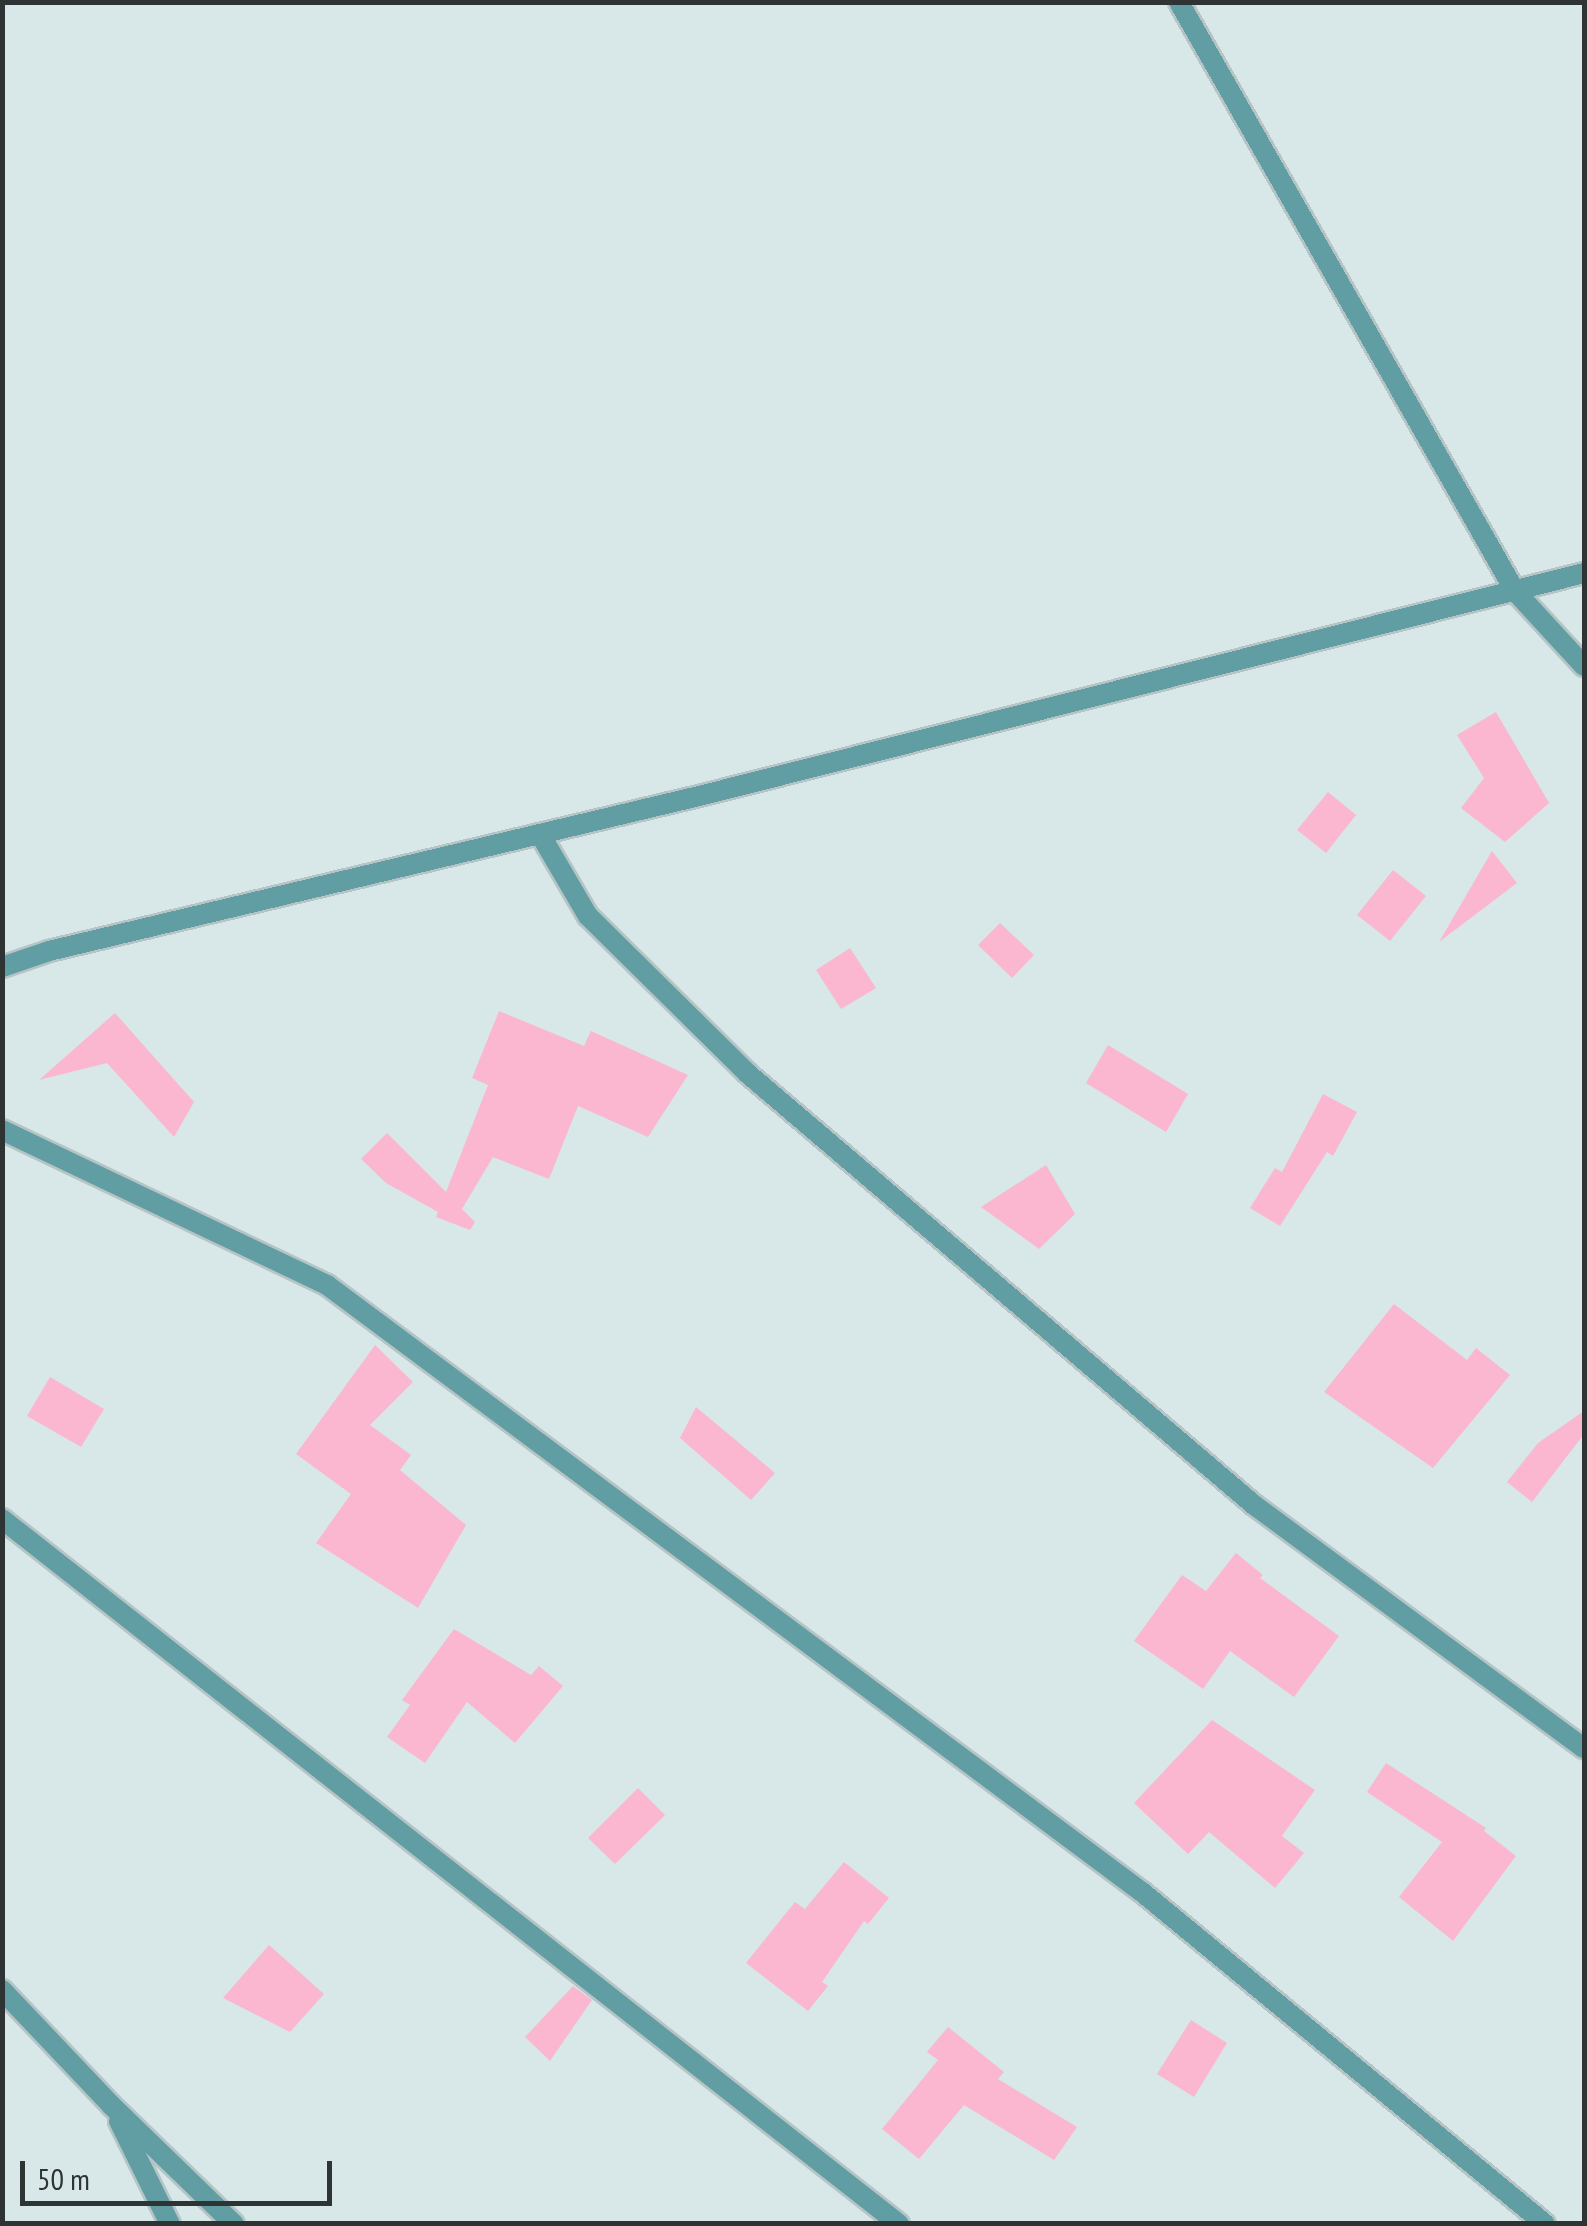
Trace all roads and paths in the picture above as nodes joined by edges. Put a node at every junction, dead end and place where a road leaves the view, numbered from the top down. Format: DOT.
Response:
graph roads {
  1 [pos="1179,2"];
  2 [pos="1584,574"];
  3 [pos="1514,591"];
  4 [pos="1584,666"];
  5 [pos="540,834"];
  6 [pos="2,967"];
  7 [pos="2,1130"];
  8 [pos="2,1519"];
  9 [pos="1584,1748"];
  10 [pos="2,1990"];
  11 [pos="111,2105"];
  12 [pos="170,2224"];
  13 [pos="234,2224"];
  14 [pos="899,2224"];
  15 [pos="1545,2224"];
  1 -- 3 [label="street"];
  2 -- 3 [label="street"];
  3 -- 4 [label="street"];
  3 -- 5 [label="street"];
  5 -- 6 [label="street"];
  5 -- 9 [label="street"];
  7 -- 15 [label="street"];
  8 -- 14 [label="street"];
  10 -- 11 [label="street"];
  11 -- 12 [label="street"];
  11 -- 13 [label="street"];
}
